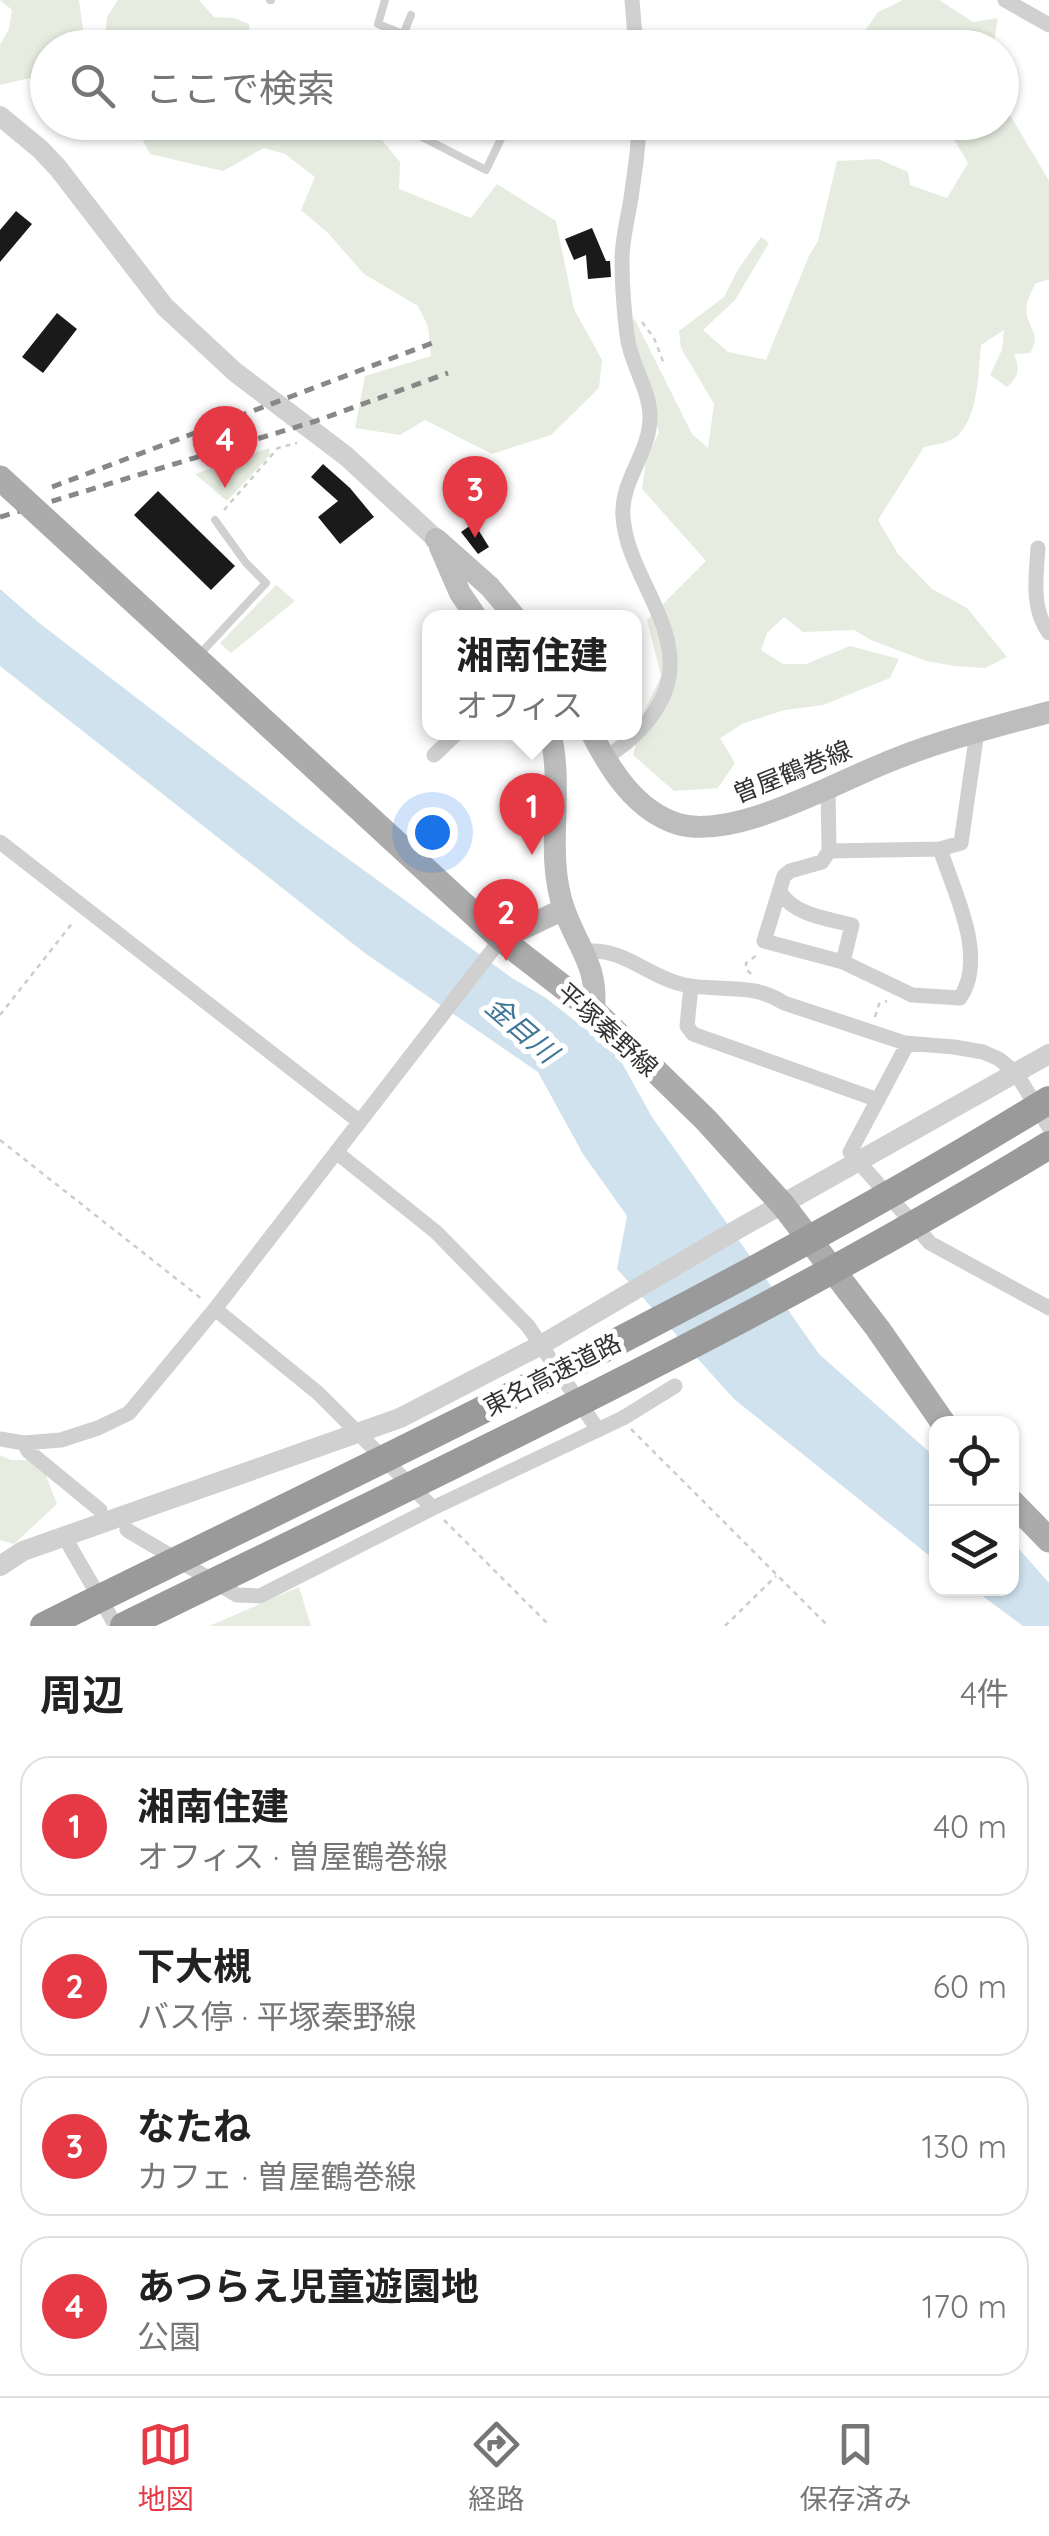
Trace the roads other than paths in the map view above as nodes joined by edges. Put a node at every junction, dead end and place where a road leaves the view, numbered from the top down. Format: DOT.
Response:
graph roads {
  1 [pos="386,0"];
  2 [pos="632,0"];
  3 [pos="1005,0"];
  4 [pos="411,15"];
  5 [pos="1049,26"];
  6 [pos="393,30"];
  7 [pos="405,30"];
  8 [pos="634,30"];
  9 [pos="0,116"];
  10 [pos="428,140"];
  11 [pos="500,140"];
  12 [pos="638,140"];
  13 [pos="0,478"];
  14 [pos="215,520"];
  15 [pos="436,540"];
  16 [pos="1038,548"];
  17 [pos="472,610"];
  18 [pos="509,610"];
  19 [pos="1049,633"];
  20 [pos="196,658"];
  21 [pos="1049,712"];
  22 [pos="642,728"];
  23 [pos="977,732"];
  24 [pos="449,740"];
  25 [pos="551,740"];
  26 [pos="595,740"];
  27 [pos="630,740"];
  28 [pos="434,754"];
  29 [pos="604,758"];
  30 [pos="828,786"];
  31 [pos="0,842"];
  32 [pos="940,849"];
  33 [pos="830,851"];
  34 [pos="781,892"];
  35 [pos="564,909"];
  36 [pos="500,943"];
  37 [pos="583,952"];
  38 [pos="843,962"];
  39 [pos="691,986"];
  40 [pos="594,1011"];
  41 [pos="908,1044"];
  42 [pos="1049,1054"];
  43 [pos="1016,1073"];
  44 [pos="878,1100"];
  45 [pos="1049,1100"];
  46 [pos="360,1122"];
  47 [pos="1049,1127"];
  48 [pos="1049,1145"];
  49 [pos="336,1152"];
  50 [pos="859,1163"];
  51 [pos="783,1206"];
  52 [pos="1049,1308"];
  53 [pos="215,1309"];
  54 [pos="541,1345"];
  55 [pos="675,1386"];
  56 [pos="938,1416"];
  57 [pos="598,1430"];
  58 [pos="360,1433"];
  59 [pos="0,1439"];
  60 [pos="24,1443"];
  61 [pos="1016,1506"];
  62 [pos="433,1508"];
  63 [pos="100,1510"];
  64 [pos="127,1530"];
  65 [pos="65,1538"];
  66 [pos="1049,1540"];
  67 [pos="0,1566"];
  68 [pos="44,1626"];
  69 [pos="116,1626"];
  70 [pos="124,1626"];
  1 -- 6 [label="lane"];
  2 -- 8 [label="street"];
  3 -- 5 [label="street"];
  4 -- 7 [label="lane"];
  9 -- 15 [label="street"];
  10 -- 11 [label="lane"];
  12 -- 22 [label="street"];
  13 -- 20 [label="main road, 平塚秦野線, bridge"];
  14 -- 20 [label="lane"];
  15 -- 17 [label="main road"];
  15 -- 18 [label="main road"];
  16 -- 19 [label="street"];
  20 -- 36 [label="main road, 平塚秦野線"];
  21 -- 23 [label="main road, 曽屋鶴巻線"];
  23 -- 30 [label="main road, 曽屋鶴巻線"];
  23 -- 32 [label="street"];
  24 -- 28 [label="street"];
  25 -- 35 [label="main road"];
  26 -- 29 [label="main road, 曽屋鶴巻線"];
  27 -- 29 [label="street"];
  29 -- 30 [label="main road, 曽屋鶴巻線"];
  30 -- 33 [label="street"];
  31 -- 46 [label="street"];
  32 -- 33 [label="street"];
  32 -- 38 [label="street"];
  33 -- 34 [label="street"];
  34 -- 38 [label="street"];
  34 -- 38 [label="street"];
  35 -- 36 [label="main road"];
  35 -- 37 [label="main road"];
  36 -- 40 [label="main road, 平塚秦野線"];
  36 -- 46 [label="street"];
  37 -- 39 [label="street"];
  37 -- 40 [label="main road"];
  39 -- 41 [label="street"];
  39 -- 44 [label="street"];
  40 -- 51 [label="main road, 平塚秦野線"];
  41 -- 43 [label="street"];
  41 -- 44 [label="street"];
  42 -- 43 [label="street"];
  43 -- 47 [label="street"];
  43 -- 50 [label="street"];
  44 -- 50 [label="street"];
  45 -- 68 [label="highway, 東名高速道路, bridge"];
  46 -- 49 [label="street"];
  48 -- 70 [label="highway, 東名高速道路, bridge"];
  49 -- 53 [label="street"];
  49 -- 54 [label="street"];
  50 -- 51 [label="street"];
  50 -- 52 [label="street"];
  51 -- 54 [label="street"];
  51 -- 56 [label="main road, 平塚秦野線"];
  53 -- 58 [label="street"];
  53 -- 60 [label="street"];
  54 -- 57 [label="street"];
  54 -- 58 [label="street"];
  55 -- 57 [label="street"];
  57 -- 62 [label="street"];
  58 -- 62 [label="street"];
  58 -- 65 [label="street"];
  59 -- 60 [label="street"];
  60 -- 63 [label="street"];
  61 -- 66 [label="main road"];
  62 -- 64 [label="street"];
  65 -- 67 [label="street"];
  65 -- 69 [label="street"];
}
